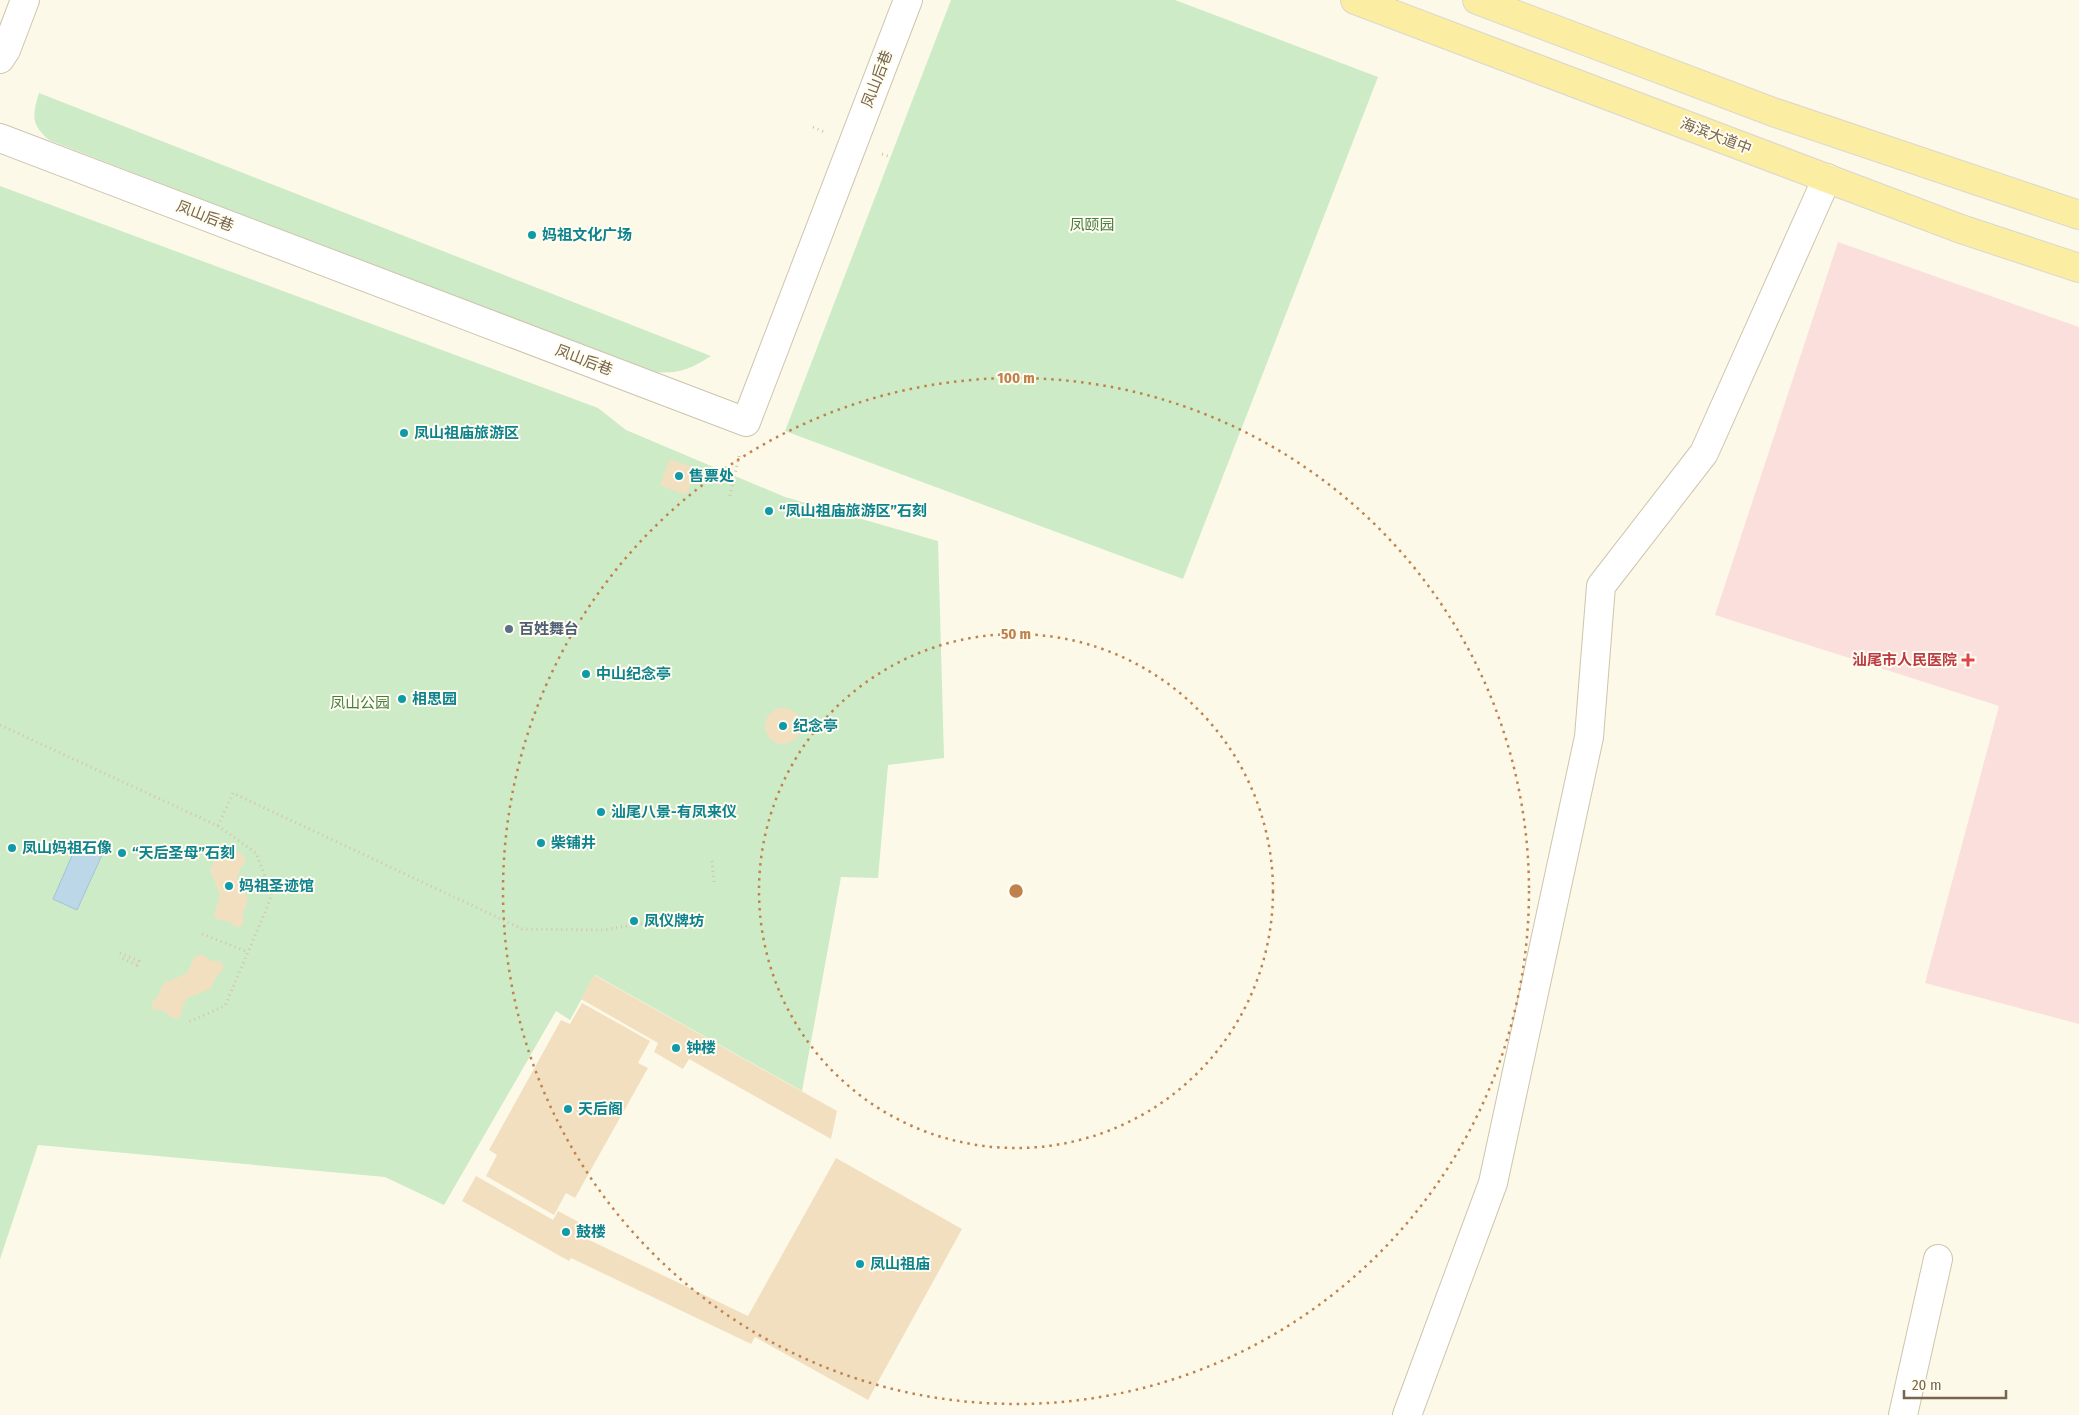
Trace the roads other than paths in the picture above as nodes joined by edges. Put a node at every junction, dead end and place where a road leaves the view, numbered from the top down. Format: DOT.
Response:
graph roads {
  1 [pos="25,0"];
  2 [pos="908,0"];
  3 [pos="1355,0"];
  4 [pos="1478,0"];
  5 [pos="2,52"];
  6 [pos="0,138"];
  7 [pos="1827,178"];
  8 [pos="2079,215"];
  9 [pos="2079,268"];
  10 [pos="1938,1259"];
  11 [pos="1407,1415"];
  12 [pos="1903,1415"];
  1 -- 5 [label="street"];
  2 -- 6 [label="street, 凤山后巷"];
  3 -- 7 [label="main road, 海滨大道中"];
  4 -- 8 [label="main road"];
  7 -- 9 [label="main road, 海滨大道中"];
  7 -- 11 [label="street"];
  10 -- 12 [label="street"];
}
